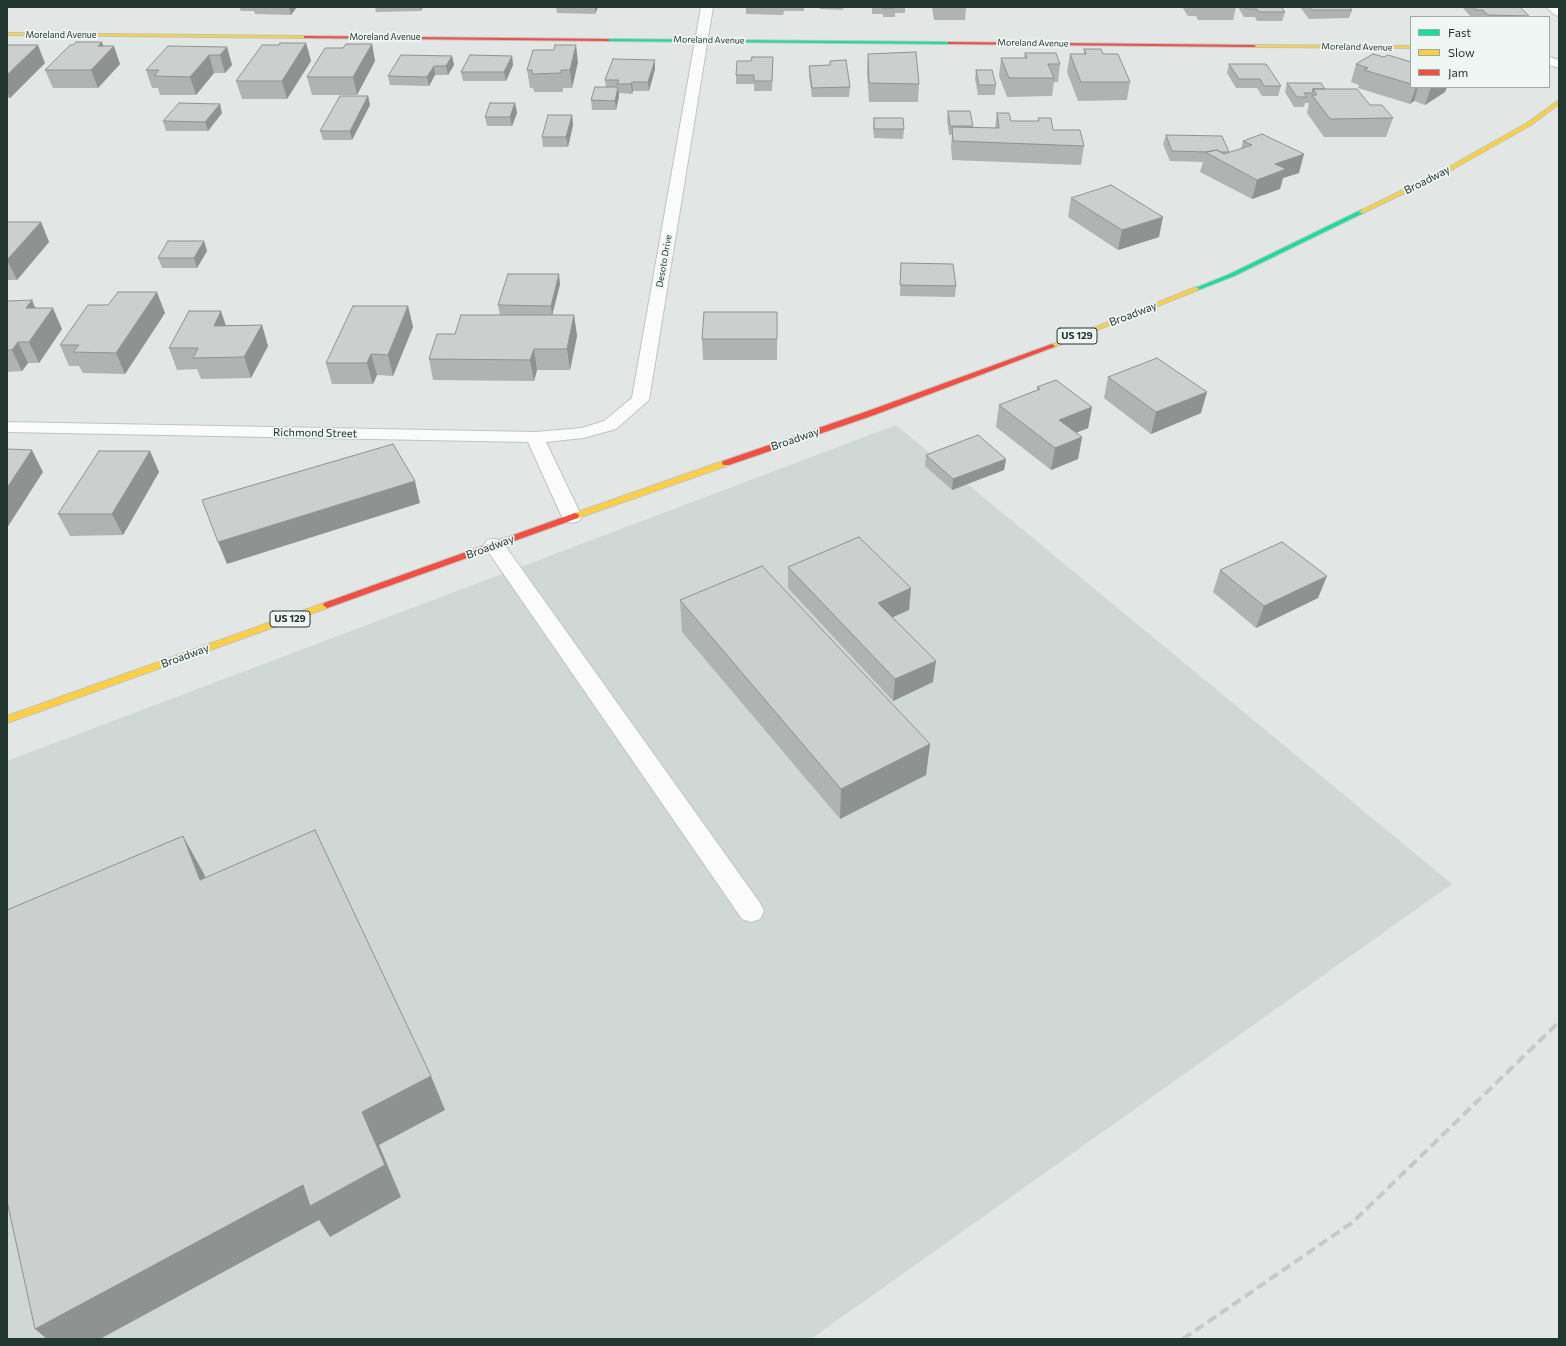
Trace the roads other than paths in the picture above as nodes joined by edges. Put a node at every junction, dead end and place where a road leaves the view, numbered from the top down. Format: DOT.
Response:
graph roads {
  1 [pos="707,7"];
  2 [pos="1552,7"];
  3 [pos="1559,14"];
  4 [pos="7,34"];
  5 [pos="702,40"];
  6 [pos="1410,47"];
  7 [pos="1559,102"];
  8 [pos="7,427"];
  9 [pos="535,437"];
  10 [pos="572,517"];
  11 [pos="494,545"];
  12 [pos="7,720"];
  13 [pos="751,911"];
  1 -- 5 [label="street, Desoto Drive"];
  2 -- 3 [label="street"];
  4 -- 5 [label="street, Moreland Avenue"];
  5 -- 6 [label="street, Moreland Avenue"];
  5 -- 9 [label="street, Desoto Drive"];
  7 -- 10 [label="street, Broadway / US 129"];
  8 -- 9 [label="street, Richmond Street"];
  9 -- 10 [label="street"];
  10 -- 11 [label="street, Broadway / US 129"];
  11 -- 12 [label="street, Broadway / US 129"];
  11 -- 13 [label="street"];
}
